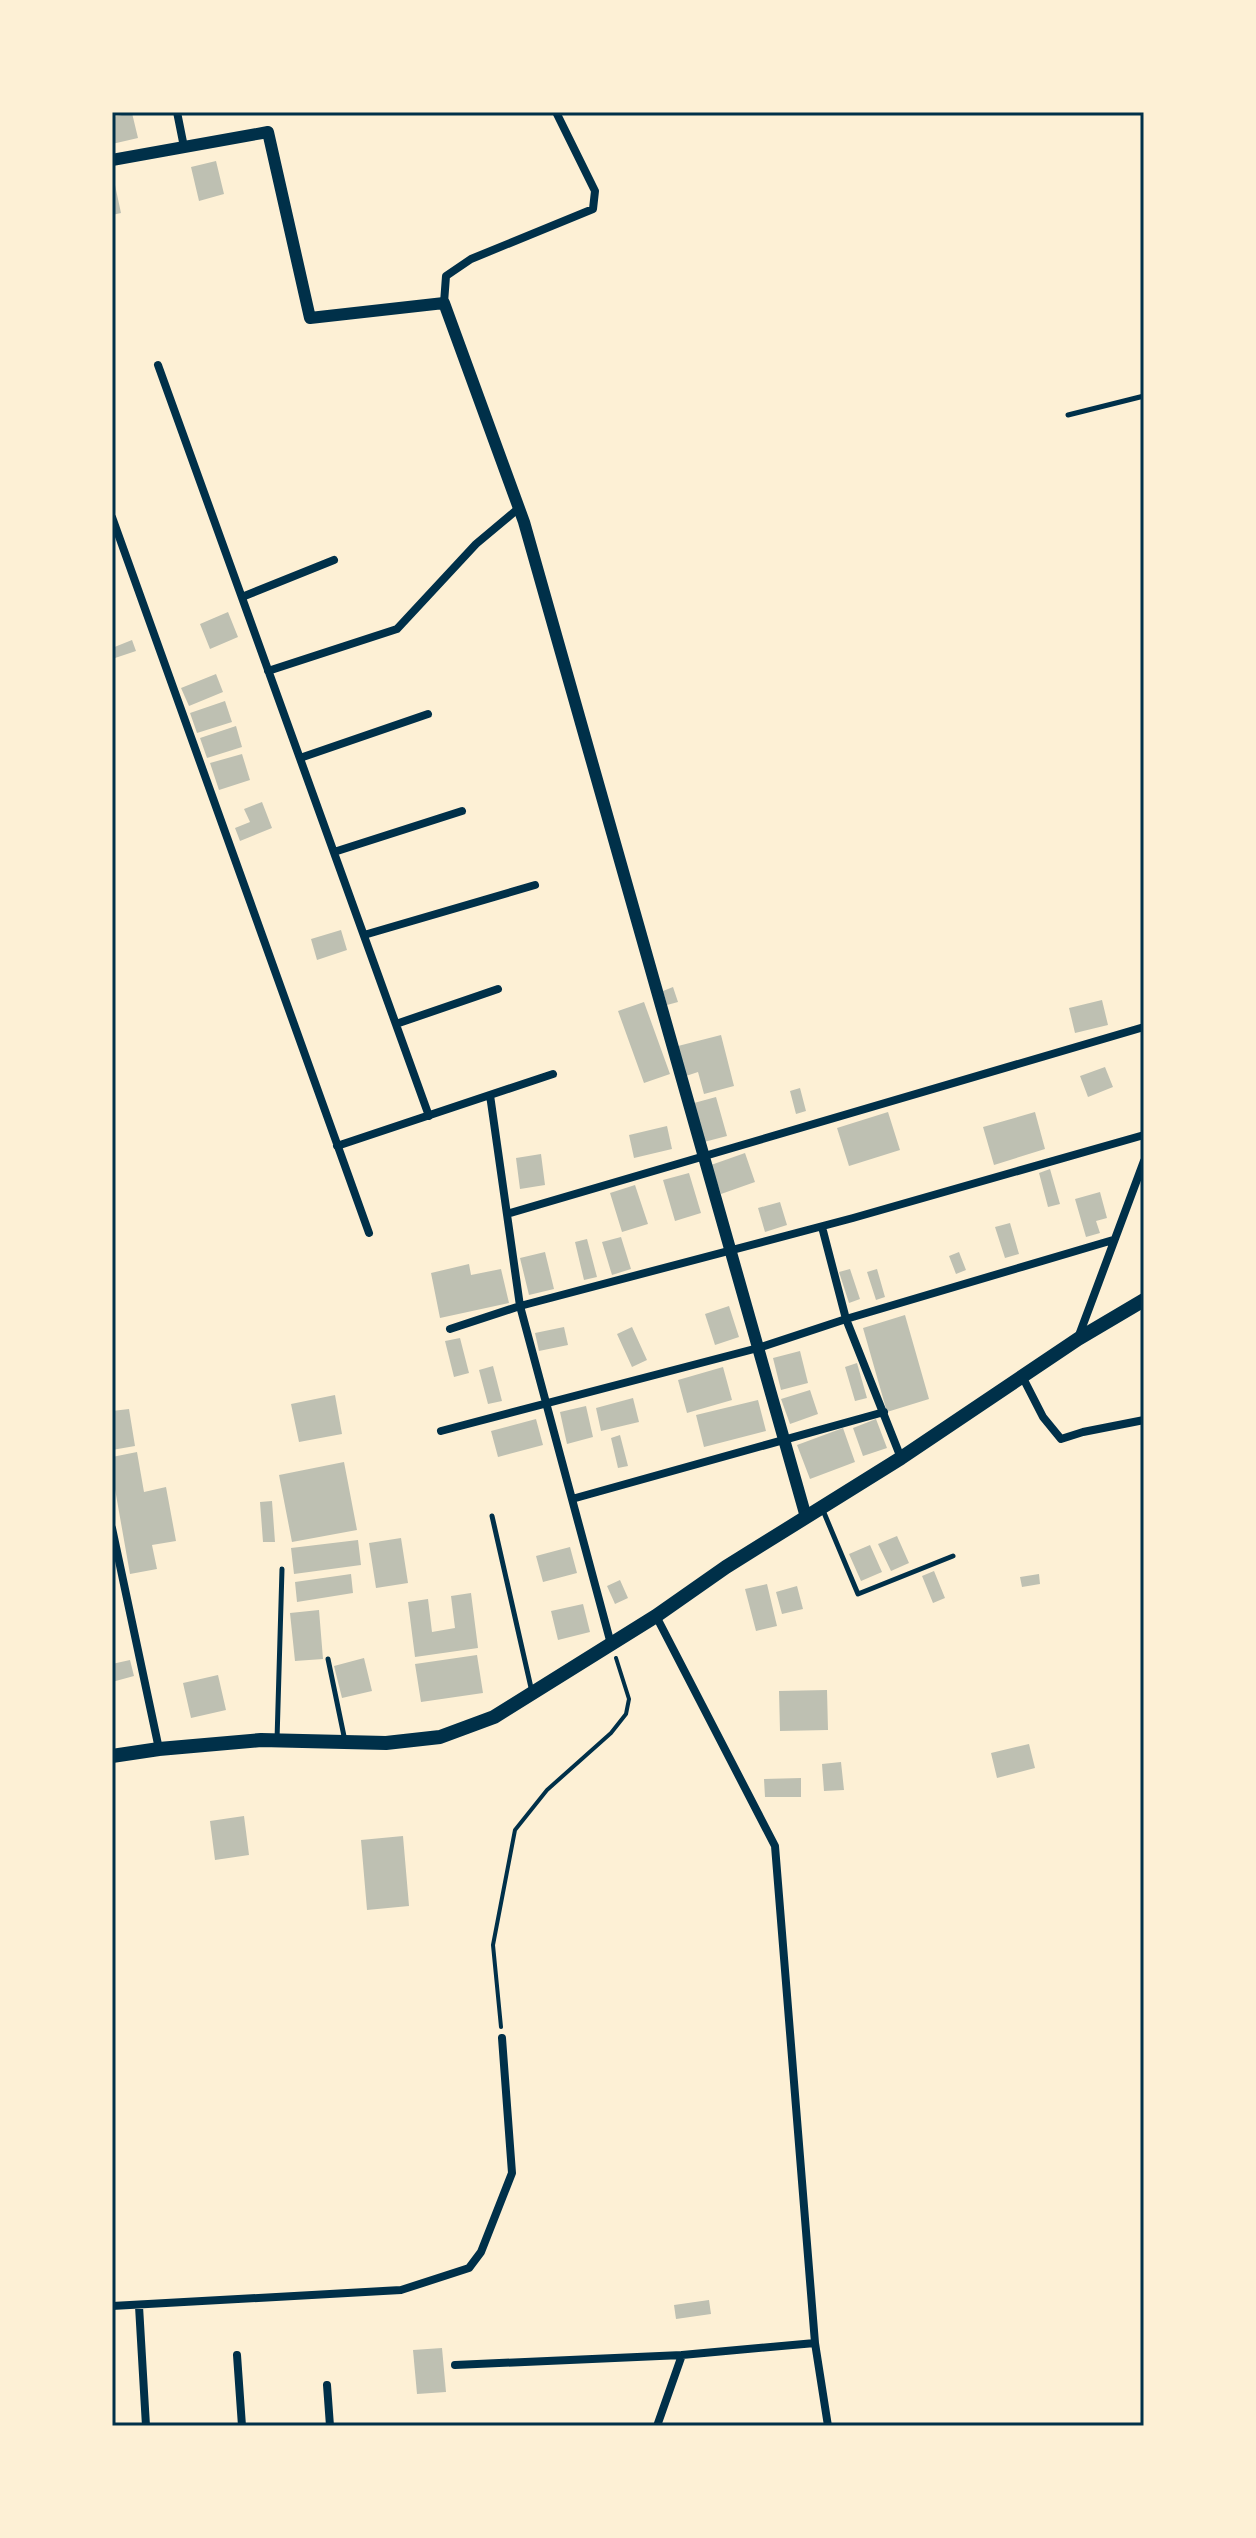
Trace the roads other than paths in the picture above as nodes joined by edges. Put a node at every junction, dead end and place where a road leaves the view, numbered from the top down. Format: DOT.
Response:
graph roads {
  1 [pos="177,112"];
  2 [pos="556,112"];
  3 [pos="184,147"];
  4 [pos="112,160"];
  5 [pos="444,303"];
  6 [pos="158,365"];
  7 [pos="1144,396"];
  8 [pos="1068,415"];
  9 [pos="519,508"];
  10 [pos="112,517"];
  11 [pos="334,560"];
  12 [pos="242,597"];
  13 [pos="268,671"];
  14 [pos="428,714"];
  15 [pos="300,758"];
  16 [pos="462,811"];
  17 [pos="334,852"];
  18 [pos="535,885"];
  19 [pos="364,935"];
  20 [pos="498,989"];
  21 [pos="396,1024"];
  22 [pos="1144,1027"];
  23 [pos="553,1074"];
  24 [pos="490,1095"];
  25 [pos="429,1116"];
  26 [pos="1144,1135"];
  27 [pos="337,1146"];
  28 [pos="702,1157"];
  29 [pos="1144,1161"];
  30 [pos="507,1214"];
  31 [pos="822,1227"];
  32 [pos="369,1233"];
  33 [pos="1113,1240"];
  34 [pos="730,1251"];
  35 [pos="1144,1300"];
  36 [pos="520,1306"];
  37 [pos="846,1319"];
  38 [pos="450,1329"];
  39 [pos="1078,1339"];
  40 [pos="758,1348"];
  41 [pos="1022,1376"];
  42 [pos="546,1402"];
  43 [pos="884,1412"];
  44 [pos="1144,1420"];
  45 [pos="441,1431"];
  46 [pos="785,1440"];
  47 [pos="901,1458"];
  48 [pos="572,1499"];
  49 [pos="822,1507"];
  50 [pos="492,1516"];
  51 [pos="806,1517"];
  52 [pos="112,1528"];
  53 [pos="953,1556"];
  54 [pos="282,1569"];
  55 [pos="656,1616"];
  56 [pos="611,1644"];
  57 [pos="328,1659"];
  58 [pos="532,1693"];
  59 [pos="277,1741"];
  60 [pos="346,1742"];
  61 [pos="159,1749"];
  62 [pos="112,1756"];
  63 [pos="502,2038"];
  64 [pos="112,2306"];
  65 [pos="139,2306"];
  66 [pos="815,2343"];
  67 [pos="237,2355"];
  68 [pos="682,2355"];
  69 [pos="455,2365"];
  70 [pos="327,2385"];
  71 [pos="146,2426"];
  72 [pos="242,2426"];
  73 [pos="330,2426"];
  74 [pos="657,2426"];
  75 [pos="828,2426"];
  1 -- 3 [label="street"];
  2 -- 5 [label="street"];
  3 -- 4 [label="street"];
  3 -- 5 [label="street"];
  5 -- 9 [label="street"];
  6 -- 12 [label="street"];
  7 -- 8 [label="lane"];
  9 -- 13 [label="street"];
  9 -- 28 [label="street"];
  10 -- 27 [label="street"];
  11 -- 12 [label="street"];
  12 -- 13 [label="street"];
  13 -- 15 [label="street"];
  14 -- 15 [label="street"];
  15 -- 17 [label="street"];
  16 -- 17 [label="street"];
  17 -- 19 [label="street"];
  18 -- 19 [label="street"];
  19 -- 21 [label="street"];
  20 -- 21 [label="street"];
  21 -- 25 [label="street"];
  22 -- 28 [label="street"];
  23 -- 24 [label="street"];
  24 -- 25 [label="street"];
  24 -- 30 [label="street"];
  25 -- 27 [label="street"];
  26 -- 31 [label="street"];
  27 -- 32 [label="street"];
  28 -- 30 [label="street"];
  28 -- 34 [label="street"];
  29 -- 33 [label="street"];
  30 -- 36 [label="street"];
  31 -- 34 [label="street"];
  31 -- 37 [label="street"];
  33 -- 37 [label="street"];
  33 -- 39 [label="street"];
  34 -- 36 [label="street"];
  34 -- 40 [label="street"];
  35 -- 39 [label="main road"];
  36 -- 38 [label="street"];
  36 -- 42 [label="street"];
  37 -- 40 [label="street"];
  37 -- 43 [label="street"];
  39 -- 41 [label="main road"];
  40 -- 42 [label="street"];
  40 -- 46 [label="street"];
  41 -- 44 [label="street"];
  41 -- 47 [label="main road"];
  42 -- 45 [label="street"];
  42 -- 48 [label="street"];
  43 -- 46 [label="street"];
  43 -- 47 [label="street"];
  46 -- 48 [label="street"];
  46 -- 51 [label="street"];
  47 -- 49 [label="main road"];
  48 -- 56 [label="street"];
  49 -- 51 [label="main road"];
  49 -- 53 [label="lane"];
  50 -- 58 [label="lane"];
  51 -- 55 [label="main road"];
  52 -- 61 [label="street"];
  54 -- 59 [label="lane"];
  55 -- 56 [label="main road"];
  55 -- 66 [label="street"];
  56 -- 58 [label="main road"];
  57 -- 60 [label="lane"];
  58 -- 60 [label="main road"];
  59 -- 60 [label="main road"];
  59 -- 61 [label="main road"];
  61 -- 62 [label="main road"];
  63 -- 65 [label="street"];
  64 -- 65 [label="street"];
  65 -- 71 [label="street"];
  66 -- 68 [label="street"];
  66 -- 75 [label="street"];
  67 -- 72 [label="street"];
  68 -- 69 [label="street"];
  68 -- 74 [label="street"];
  70 -- 73 [label="street"];
}
